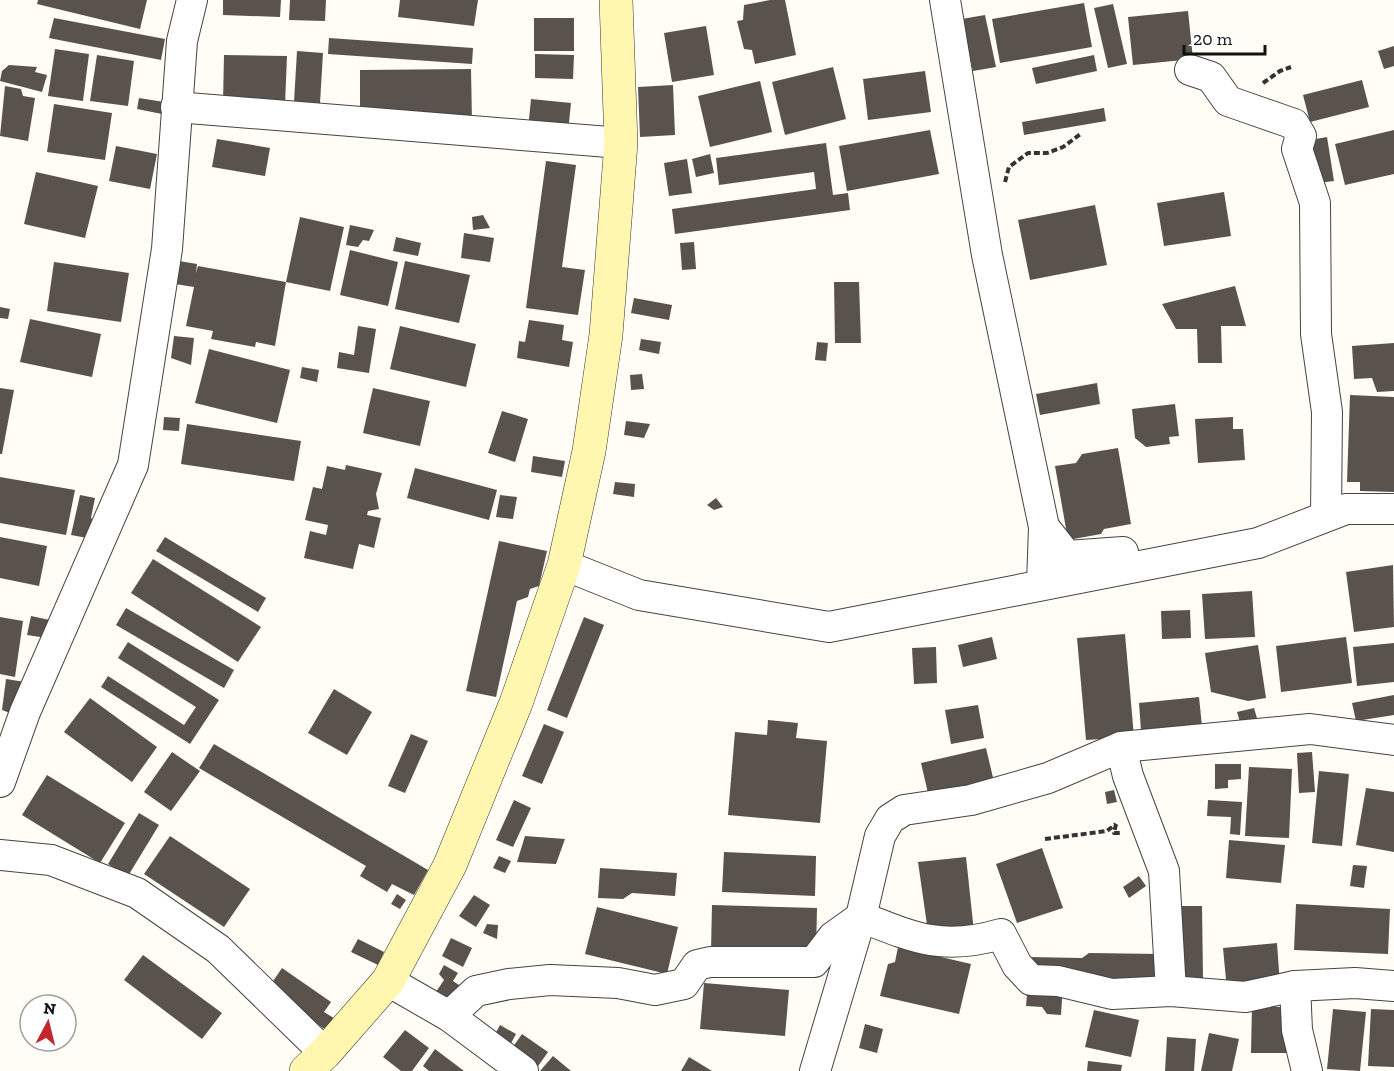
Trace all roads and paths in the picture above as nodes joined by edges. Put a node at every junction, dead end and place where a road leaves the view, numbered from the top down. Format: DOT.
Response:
graph roads {
  1 [pos="192,0"];
  2 [pos="616,0"];
  3 [pos="945,0"];
  4 [pos="1190,70"];
  5 [pos="176,107"];
  6 [pos="1082,134"];
  7 [pos="621,143"];
  8 [pos="1004,186"];
  9 [pos="1394,509"];
  10 [pos="1326,515"];
  11 [pos="1044,526"];
  12 [pos="1258,543"];
  13 [pos="564,565"];
  14 [pos="1042,584"];
  15 [pos="1394,741"];
  16 [pos="1121,747"];
  17 [pos="0,782"];
  18 [pos="1116,823"];
  19 [pos="1045,838"];
  20 [pos="0,855"];
  21 [pos="861,917"];
  22 [pos="388,981"];
  23 [pos="1295,986"];
  24 [pos="1394,986"];
  25 [pos="1171,991"];
  26 [pos="449,1016"];
  27 [pos="315,1062"];
  28 [pos="524,1071"];
  29 [pos="815,1071"];
  30 [pos="1307,1071"];
  1 -- 5 [label="street"];
  2 -- 7 [label="street"];
  3 -- 11 [label="street"];
  4 -- 10 [label="street"];
  5 -- 7 [label="street"];
  5 -- 17 [label="street"];
  6 -- 8 [label="path"];
  7 -- 13 [label="street"];
  9 -- 10 [label="street"];
  10 -- 12 [label="street"];
  11 -- 12 [label="street"];
  11 -- 14 [label="street"];
  12 -- 14 [label="street"];
  13 -- 14 [label="street"];
  13 -- 22 [label="street"];
  15 -- 16 [label="street"];
  16 -- 21 [label="street"];
  16 -- 25 [label="street"];
  18 -- 19 [label="path"];
  20 -- 27 [label="street"];
  21 -- 25 [label="street"];
  21 -- 26 [label="street"];
  21 -- 29 [label="street"];
  22 -- 26 [label="street"];
  22 -- 27 [label="street"];
  23 -- 24 [label="street"];
  23 -- 25 [label="street"];
  23 -- 30 [label="street"];
  26 -- 28 [label="street"];
}
